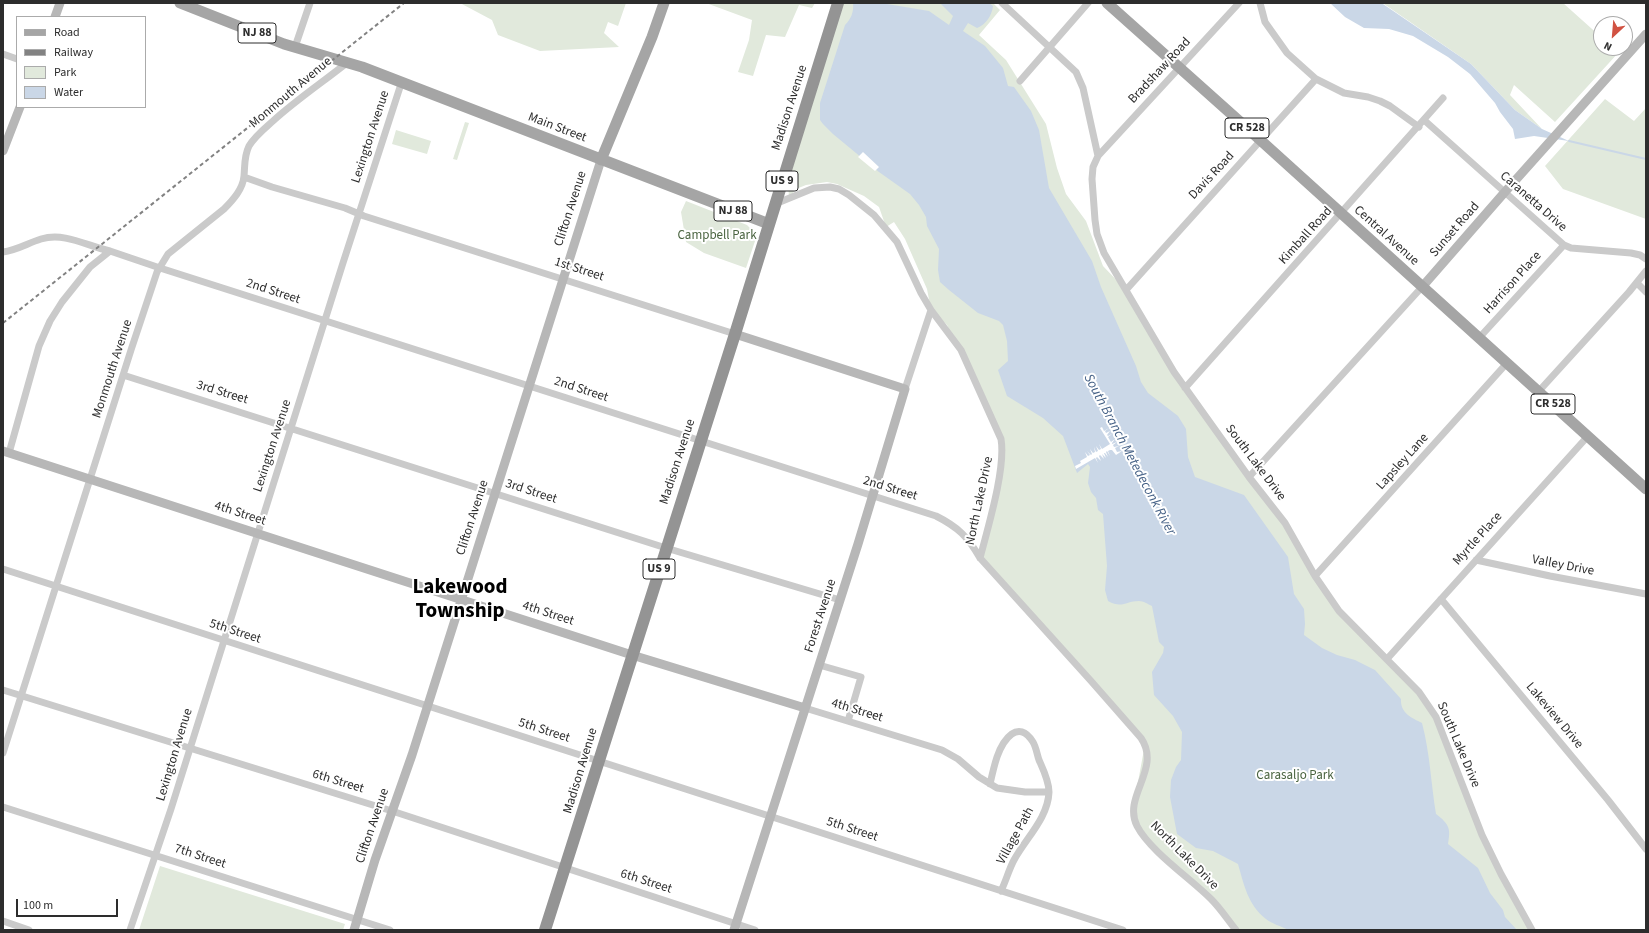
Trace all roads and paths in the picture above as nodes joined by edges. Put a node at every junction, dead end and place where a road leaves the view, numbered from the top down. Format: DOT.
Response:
graph roads {
  1 [pos="60,3"];
  2 [pos="180,3"];
  3 [pos="310,3"];
  4 [pos="664,3"];
  5 [pos="838,3"];
  6 [pos="1002,3"];
  7 [pos="1088,3"];
  8 [pos="1106,3"];
  9 [pos="1240,3"];
  10 [pos="1260,3"];
  11 [pos="55,16"];
  12 [pos="1646,34"];
  13 [pos="295,47"];
  14 [pos="1050,47"];
  15 [pos="3,54"];
  16 [pos="16,59"];
  17 [pos="348,62"];
  18 [pos="1179,68"];
  19 [pos="1316,79"];
  20 [pos="1020,81"];
  21 [pos="401,84"];
  22 [pos="1443,98"];
  23 [pos="20,108"];
  24 [pos="1424,120"];
  25 [pos="1418,127"];
  26 [pos="1262,141"];
  27 [pos="3,151"];
  28 [pos="1098,156"];
  29 [pos="601,160"];
  30 [pos="244,177"];
  31 [pos="1504,193"];
  32 [pos="774,204"];
  33 [pos="359,214"];
  34 [pos="1342,214"];
  35 [pos="768,224"];
  36 [pos="1564,245"];
  37 [pos="110,251"];
  38 [pos="3,252"];
  39 [pos="1646,258"];
  40 [pos="160,268"];
  41 [pos="1646,271"];
  42 [pos="562,279"];
  43 [pos="1637,283"];
  44 [pos="1422,287"];
  45 [pos="1126,290"];
  46 [pos="1646,292"];
  47 [pos="931,310"];
  48 [pos="325,321"];
  49 [pos="735,334"];
  50 [pos="1480,338"];
  51 [pos="1507,363"];
  52 [pos="123,375"];
  53 [pos="528,385"];
  54 [pos="905,388"];
  55 [pos="1185,388"];
  56 [pos="1539,391"];
  57 [pos="292,428"];
  58 [pos="1588,436"];
  59 [pos="700,441"];
  60 [pos="6,452"];
  61 [pos="1249,477"];
  62 [pos="91,479"];
  63 [pos="1646,489"];
  64 [pos="495,492"];
  65 [pos="872,496"];
  66 [pos="258,534"];
  67 [pos="666,548"];
  68 [pos="980,558"];
  69 [pos="1476,560"];
  70 [pos="3,569"];
  71 [pos="1315,576"];
  72 [pos="56,586"];
  73 [pos="1646,594"];
  74 [pos="461,600"];
  75 [pos="840,600"];
  76 [pos="1440,600"];
  77 [pos="224,641"];
  78 [pos="632,655"];
  79 [pos="1387,659"];
  80 [pos="819,665"];
  81 [pos="3,690"];
  82 [pos="21,696"];
  83 [pos="427,705"];
  84 [pos="805,708"];
  85 [pos="848,721"];
  86 [pos="927,745"];
  87 [pos="190,750"];
  88 [pos="3,753"];
  89 [pos="598,762"];
  90 [pos="990,784"];
  91 [pos="1049,792"];
  92 [pos="3,807"];
  93 [pos="392,811"];
  94 [pos="772,816"];
  95 [pos="1643,840"];
  96 [pos="1646,849"];
  97 [pos="155,855"];
  98 [pos="565,869"];
  99 [pos="1001,891"];
  100 [pos="357,920"];
  101 [pos="3,921"];
  102 [pos="735,927"];
  103 [pos="29,930"];
  104 [pos="130,930"];
  105 [pos="354,930"];
  106 [pos="390,930"];
  107 [pos="545,930"];
  108 [pos="755,930"];
  109 [pos="1123,930"];
  110 [pos="1236,930"];
  111 [pos="1532,930"];
  1 -- 11 [label="street"];
  2 -- 13 [label="main road, NJ 88"];
  3 -- 13 [label="street"];
  4 -- 29 [label="main road"];
  5 -- 32 [label="highway, Madison Avenue / US 9"];
  6 -- 14 [label="street, South Lake Drive"];
  7 -- 14 [label="street"];
  8 -- 18 [label="main road, Central Avenue / CR 528"];
  9 -- 18 [label="street, Bradshaw Road"];
  10 -- 19 [label="street"];
  12 -- 31 [label="street, Sunset Road"];
  13 -- 17 [label="main road, Main Street / NJ 88"];
  14 -- 20 [label="street"];
  14 -- 28 [label="street, South Lake Drive"];
  15 -- 16 [label="street"];
  17 -- 21 [label="main road, Main Street / NJ 88"];
  17 -- 30 [label="street, Monmouth Avenue"];
  18 -- 26 [label="main road, Central Avenue / CR 528"];
  18 -- 28 [label="street, Bradshaw Road"];
  19 -- 25 [label="street"];
  19 -- 26 [label="street, Davis Road"];
  21 -- 29 [label="main road, Main Street / NJ 88"];
  21 -- 33 [label="street, Lexington Avenue"];
  22 -- 24 [label="street, Kimball Road"];
  23 -- 27 [label="street"];
  24 -- 25 [label="street, Kimball Road"];
  24 -- 31 [label="street, Caranetta Drive"];
  25 -- 34 [label="street, Kimball Road"];
  26 -- 34 [label="main road, Central Avenue / CR 528"];
  26 -- 45 [label="street, Davis Road"];
  28 -- 45 [label="street, South Lake Drive"];
  29 -- 35 [label="main road, Main Street / NJ 88"];
  29 -- 42 [label="street, Clifton Avenue"];
  30 -- 33 [label="street, 1st Street"];
  30 -- 40 [label="street, Monmouth Avenue"];
  31 -- 36 [label="street, Caranetta Drive"];
  31 -- 44 [label="street, Sunset Road"];
  32 -- 35 [label="highway, Madison Avenue / US 9"];
  32 -- 47 [label="street, North Lake Drive"];
  33 -- 42 [label="street, 1st Street"];
  33 -- 48 [label="street, Lexington Avenue"];
  34 -- 44 [label="main road, Central Avenue / CR 528"];
  34 -- 55 [label="street, Kimball Road"];
  35 -- 49 [label="highway, Madison Avenue / US 9"];
  36 -- 39 [label="street, Caranetta Drive"];
  36 -- 50 [label="street, Harrison Place"];
  37 -- 38 [label="street"];
  37 -- 40 [label="street, 2nd Street"];
  37 -- 60 [label="street"];
  40 -- 48 [label="street, 2nd Street"];
  40 -- 52 [label="street, Monmouth Avenue"];
  41 -- 43 [label="street"];
  42 -- 49 [label="street, 1st Street"];
  42 -- 53 [label="street, Clifton Avenue"];
  43 -- 46 [label="street"];
  43 -- 56 [label="street"];
  44 -- 50 [label="main road, Central Avenue / CR 528"];
  44 -- 61 [label="street, Sunset Road"];
  45 -- 55 [label="street, South Lake Drive"];
  47 -- 54 [label="street, Forest Avenue"];
  47 -- 68 [label="street, North Lake Drive"];
  48 -- 53 [label="street, 2nd Street"];
  48 -- 57 [label="street, Lexington Avenue"];
  49 -- 54 [label="street, 1st Street"];
  49 -- 59 [label="highway, Madison Avenue / US 9"];
  50 -- 51 [label="main road, Central Avenue / CR 528"];
  51 -- 56 [label="main road, Central Avenue / CR 528"];
  51 -- 71 [label="street, Lapsley Lane"];
  52 -- 57 [label="street, 3rd Street"];
  52 -- 62 [label="street, Monmouth Avenue"];
  53 -- 59 [label="street, 2nd Street"];
  53 -- 64 [label="street, Clifton Avenue"];
  54 -- 65 [label="street, Forest Avenue"];
  55 -- 61 [label="street, South Lake Drive"];
  56 -- 58 [label="main road, Central Avenue / CR 528"];
  57 -- 64 [label="street, 3rd Street"];
  57 -- 66 [label="street, Lexington Avenue"];
  58 -- 63 [label="main road, Central Avenue / CR 528"];
  58 -- 69 [label="street, Myrtle Place"];
  59 -- 65 [label="street, 2nd Street"];
  59 -- 67 [label="highway, Madison Avenue / US 9"];
  60 -- 62 [label="street, 4th Street"];
  61 -- 71 [label="street, South Lake Drive"];
  62 -- 66 [label="street, 4th Street"];
  62 -- 72 [label="street, Monmouth Avenue"];
  64 -- 67 [label="street, 3rd Street"];
  64 -- 74 [label="street, Clifton Avenue"];
  65 -- 68 [label="street, 2nd Street"];
  65 -- 75 [label="street, Forest Avenue"];
  66 -- 74 [label="street, 4th Street"];
  66 -- 77 [label="street, Lexington Avenue"];
  67 -- 75 [label="street, 3rd Street"];
  67 -- 78 [label="highway, Madison Avenue / US 9"];
  68 -- 110 [label="street, North Lake Drive"];
  69 -- 73 [label="street, Valley Drive"];
  69 -- 76 [label="street, Myrtle Place"];
  70 -- 72 [label="street, 5th Street"];
  71 -- 79 [label="street, South Lake Drive"];
  72 -- 77 [label="street, 5th Street"];
  72 -- 82 [label="street, Monmouth Avenue"];
  74 -- 78 [label="street, 4th Street"];
  74 -- 83 [label="street, Clifton Avenue"];
  75 -- 80 [label="street, Forest Avenue"];
  76 -- 79 [label="street, Myrtle Place"];
  76 -- 95 [label="street, Lakeview Drive"];
  77 -- 83 [label="street, 5th Street"];
  77 -- 87 [label="street, Lexington Avenue"];
  78 -- 84 [label="street, 4th Street"];
  78 -- 89 [label="highway, Madison Avenue / US 9"];
  79 -- 111 [label="street, South Lake Drive"];
  80 -- 84 [label="street, Forest Avenue"];
  80 -- 85 [label="street"];
  81 -- 82 [label="street, 6th Street"];
  82 -- 87 [label="street, 6th Street"];
  82 -- 88 [label="street, Monmouth Avenue"];
  83 -- 89 [label="street, 5th Street"];
  83 -- 93 [label="street, Clifton Avenue"];
  84 -- 85 [label="street, 4th Street"];
  84 -- 94 [label="street, Forest Avenue"];
  85 -- 86 [label="street, 4th Street"];
  86 -- 90 [label="street, Village Path"];
  87 -- 93 [label="street, 6th Street"];
  87 -- 97 [label="street, Lexington Avenue"];
  89 -- 94 [label="street, 5th Street"];
  89 -- 98 [label="highway, Madison Avenue / US 9"];
  90 -- 91 [label="street, Village Path"];
  90 -- 91 [label="street, Village Path"];
  91 -- 99 [label="street, Village Path"];
  92 -- 97 [label="street, 7th Street"];
  93 -- 98 [label="street, 6th Street"];
  93 -- 100 [label="street, Clifton Avenue"];
  94 -- 99 [label="street, 5th Street"];
  94 -- 102 [label="street, Forest Avenue"];
  95 -- 96 [label="street, Lakeview Drive"];
  97 -- 100 [label="street, 7th Street"];
  97 -- 104 [label="street, Lexington Avenue"];
  98 -- 102 [label="street, 6th Street"];
  98 -- 107 [label="highway, Madison Avenue / US 9"];
  99 -- 109 [label="street, 5th Street"];
  100 -- 105 [label="street, Clifton Avenue"];
  100 -- 106 [label="street, 7th Street"];
  101 -- 103 [label="street"];
  102 -- 108 [label="street, 6th Street"];
}
